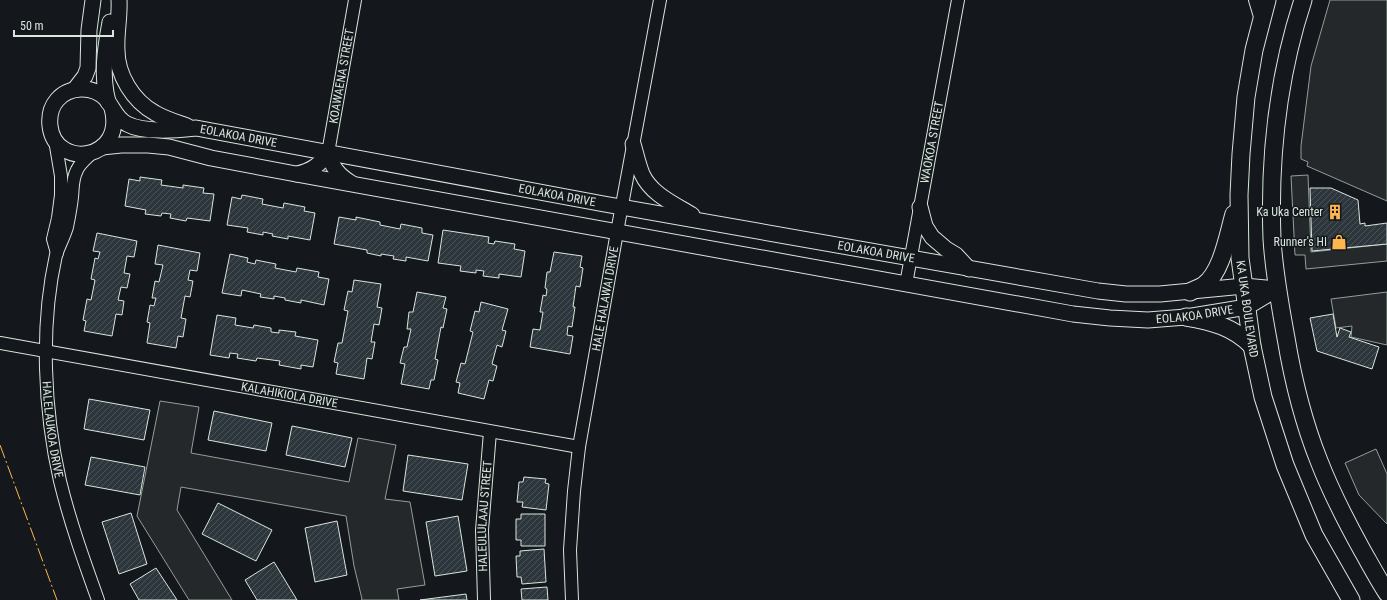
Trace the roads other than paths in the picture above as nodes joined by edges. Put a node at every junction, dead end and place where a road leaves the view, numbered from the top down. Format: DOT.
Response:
graph roads {
  1 [pos="93,0"];
  2 [pos="115,0"];
  3 [pos="119,0"];
  4 [pos="355,0"];
  5 [pos="660,0"];
  6 [pos="958,0"];
  7 [pos="1255,0"];
  8 [pos="1267,0"];
  9 [pos="1303,0"];
  10 [pos="1261,20"];
  11 [pos="75,89"];
  12 [pos="110,105"];
  13 [pos="196,128"];
  14 [pos="55,140"];
  15 [pos="633,144"];
  16 [pos="98,150"];
  17 [pos="328,153"];
  18 [pos="296,174"];
  19 [pos="353,184"];
  20 [pos="1239,194"];
  21 [pos="621,206"];
  22 [pos="920,207"];
  23 [pos="702,220"];
  24 [pos="617,232"];
  25 [pos="57,253"];
  26 [pos="911,258"];
  27 [pos="969,269"];
  28 [pos="906,284"];
  29 [pos="1244,286"];
  30 [pos="1277,289"];
  31 [pos="1190,292"];
  32 [pos="1247,307"];
  33 [pos="1186,317"];
  34 [pos="0,343"];
  35 [pos="1252,346"];
  36 [pos="46,351"];
  37 [pos="490,432"];
  38 [pos="579,448"];
  39 [pos="1387,593"];
  40 [pos="98,600"];
  41 [pos="484,600"];
  42 [pos="572,600"];
  43 [pos="1351,600"];
  1 -- 11 [label="street"];
  2 -- 12 [label="street"];
  3 -- 13 [label="street"];
  4 -- 17 [label="street, KOAWAENA STREET"];
  5 -- 15 [label="street, HALE HALAWAI DRIVE"];
  6 -- 22 [label="street, WAOKOA STREET"];
  7 -- 10 [label="street"];
  8 -- 10 [label="main road, KA UKA BOULEVARD"];
  9 -- 30 [label="main road"];
  10 -- 20 [label="main road, KA UKA BOULEVARD"];
  11 -- 12 [label="street"];
  11 -- 14 [label="street"];
  12 -- 13 [label="street, EOLAKOA DRIVE"];
  12 -- 16 [label="street"];
  13 -- 17 [label="street, EOLAKOA DRIVE"];
  14 -- 16 [label="street"];
  14 -- 25 [label="street, HALELAUKOA DRIVE"];
  15 -- 21 [label="street, HALE HALAWAI DRIVE"];
  15 -- 23 [label="street"];
  16 -- 18 [label="street, EOLAKOA DRIVE"];
  16 -- 25 [label="street, HALELAUKOA DRIVE"];
  17 -- 18 [label="street"];
  17 -- 19 [label="street"];
  17 -- 21 [label="street, EOLAKOA DRIVE"];
  18 -- 19 [label="street, EOLAKOA DRIVE"];
  19 -- 24 [label="street, EOLAKOA DRIVE"];
  20 -- 29 [label="main road, KA UKA BOULEVARD"];
  20 -- 31 [label="main road"];
  21 -- 23 [label="street, EOLAKOA DRIVE"];
  21 -- 24 [label="street, HALE HALAWAI DRIVE"];
  22 -- 26 [label="street, WAOKOA STREET"];
  22 -- 27 [label="street"];
  23 -- 26 [label="street, EOLAKOA DRIVE"];
  24 -- 28 [label="street, EOLAKOA DRIVE"];
  24 -- 38 [label="street, HALE HALAWAI DRIVE"];
  25 -- 36 [label="street, HALELAUKOA DRIVE"];
  26 -- 27 [label="street, EOLAKOA DRIVE"];
  26 -- 28 [label="street, WAOKOA STREET"];
  27 -- 31 [label="street, EOLAKOA DRIVE"];
  28 -- 33 [label="street, EOLAKOA DRIVE"];
  29 -- 30 [label="street, EOLAKOA DRIVE"];
  29 -- 31 [label="street, EOLAKOA DRIVE"];
  29 -- 32 [label="main road, KA UKA BOULEVARD"];
  30 -- 32 [label="street, EOLAKOA DRIVE"];
  30 -- 39 [label="main road"];
  32 -- 33 [label="street, EOLAKOA DRIVE"];
  32 -- 35 [label="main road, KA UKA BOULEVARD"];
  33 -- 35 [label="main road"];
  34 -- 36 [label="street, KALAHIKIOLA DRIVE"];
  35 -- 43 [label="main road, KA UKA BOULEVARD"];
  36 -- 37 [label="street, KALAHIKIOLA DRIVE"];
  36 -- 40 [label="street, HALELAUKOA DRIVE"];
  37 -- 38 [label="street, KALAHIKIOLA DRIVE"];
  37 -- 41 [label="street, HALEULULAAU STREET"];
  38 -- 42 [label="street, HALE HALAWAI DRIVE"];
}
